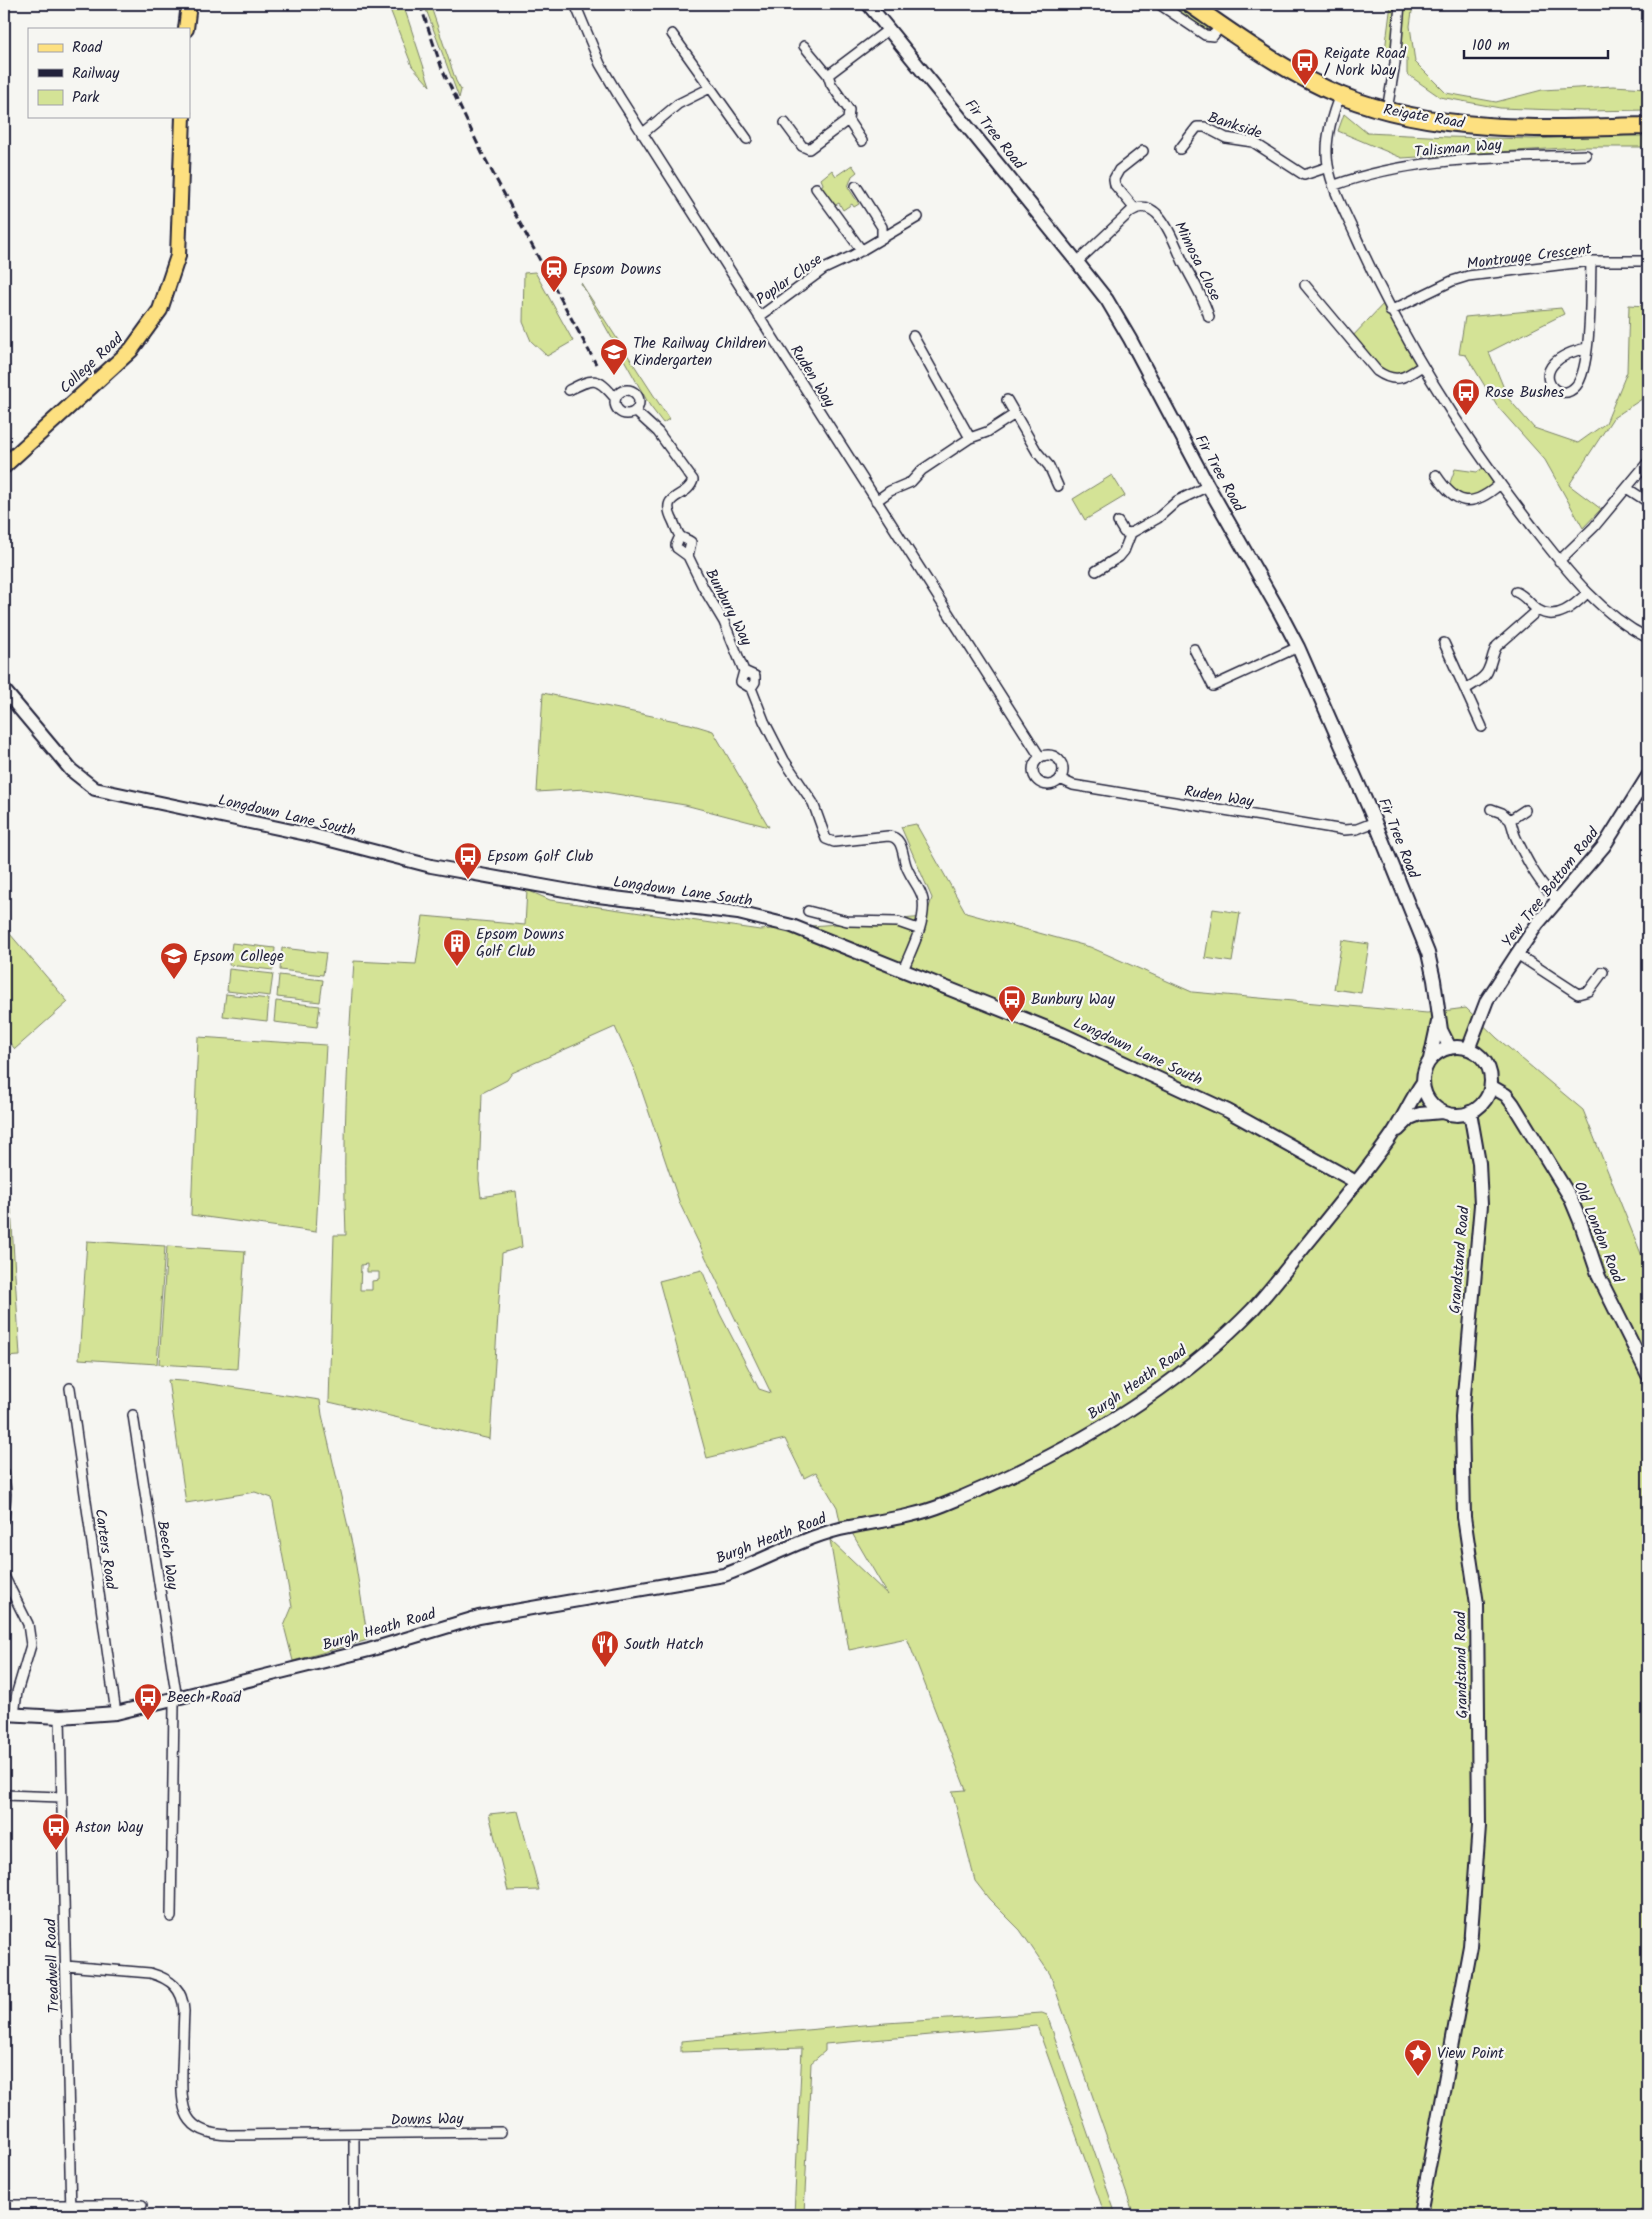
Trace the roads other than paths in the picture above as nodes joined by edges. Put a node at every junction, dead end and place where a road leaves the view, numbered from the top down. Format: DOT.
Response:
graph roads {
  1 [pos="189,4"];
  2 [pos="575,4"];
  3 [pos="868,4"];
  4 [pos="1159,4"];
  5 [pos="1190,4"];
  6 [pos="1400,4"];
  7 [pos="1221,25"];
  8 [pos="186,28"];
  9 [pos="889,29"];
  10 [pos="672,34"];
  11 [pos="804,46"];
  12 [pos="828,75"];
  13 [pos="710,88"];
  14 [pos="1340,95"];
  15 [pos="1387,110"];
  16 [pos="182,118"];
  17 [pos="848,120"];
  18 [pos="785,123"];
  19 [pos="1648,126"];
  20 [pos="642,134"];
  21 [pos="747,139"];
  22 [pos="862,141"];
  23 [pos="1180,149"];
  24 [pos="1143,151"];
  25 [pos="1586,155"];
  26 [pos="1328,167"];
  27 [pos="1335,185"];
  28 [pos="856,186"];
  29 [pos="816,188"];
  30 [pos="1135,209"];
  31 [pos="918,217"];
  32 [pos="882,237"];
  33 [pos="862,250"];
  34 [pos="1591,261"];
  35 [pos="1648,261"];
  36 [pos="1077,262"];
  37 [pos="1305,285"];
  38 [pos="1390,311"];
  39 [pos="759,317"];
  40 [pos="1209,317"];
  41 [pos="913,336"];
  42 [pos="1587,348"];
  43 [pos="1422,366"];
  44 [pos="569,390"];
  45 [pos="616,398"];
  46 [pos="1006,400"];
  47 [pos="635,411"];
  48 [pos="1015,414"];
  49 [pos="970,438"];
  50 [pos="1648,462"];
  51 [pos="4,466"];
  52 [pos="1436,475"];
  53 [pos="1500,484"];
  54 [pos="1058,486"];
  55 [pos="1208,486"];
  56 [pos="1628,489"];
  57 [pos="876,501"];
  58 [pos="1648,502"];
  59 [pos="1118,522"];
  60 [pos="1131,533"];
  61 [pos="1559,561"];
  62 [pos="1096,571"];
  63 [pos="1516,592"];
  64 [pos="1587,593"];
  65 [pos="1538,610"];
  66 [pos="1648,638"];
  67 [pos="1444,643"];
  68 [pos="1298,647"];
  69 [pos="1194,649"];
  70 [pos="1466,688"];
  71 [pos="4,690"];
  72 [pos="1482,727"];
  73 [pos="1040,757"];
  74 [pos="1648,776"];
  75 [pos="1060,779"];
  76 [pos="1491,809"];
  77 [pos="1525,810"];
  78 [pos="1510,820"];
  79 [pos="1375,822"];
  80 [pos="1558,900"];
  81 [pos="808,911"];
  82 [pos="918,929"];
  83 [pos="1517,954"];
  84 [pos="903,970"];
  85 [pos="1603,972"];
  86 [pos="1439,1016"];
  87 [pos="1469,1047"];
  88 [pos="1450,1048"];
  89 [pos="1430,1059"];
  90 [pos="1423,1082"];
  91 [pos="1492,1087"];
  92 [pos="1442,1112"];
  93 [pos="1470,1112"];
  94 [pos="1391,1136"];
  95 [pos="1356,1182"];
  96 [pos="1648,1374"];
  97 [pos="70,1388"];
  98 [pos="133,1415"];
  99 [pos="4,1472"];
  100 [pos="4,1519"];
  101 [pos="4,1576"];
  102 [pos="174,1700"];
  103 [pos="116,1713"];
  104 [pos="9,1714"];
  105 [pos="60,1717"];
  106 [pos="4,1795"];
  107 [pos="61,1797"];
  108 [pos="171,1917"];
  109 [pos="66,1966"];
  110 [pos="501,2132"];
  111 [pos="354,2134"];
  112 [pos="4,2205"];
  113 [pos="71,2205"];
  114 [pos="142,2205"];
  115 [pos="1648,2212"];
  116 [pos="71,2215"];
  117 [pos="354,2215"];
  118 [pos="1420,2215"];
  119 [pos="1645,2215"];
  1 -- 8 [label="main road"];
  2 -- 20 [label="street, Ruden Way"];
  3 -- 9 [label="main road, Fir Tree Road"];
  4 -- 7 [label="street"];
  5 -- 7 [label="highway, Reigate Road"];
  6 -- 15 [label="street"];
  7 -- 14 [label="highway, Reigate Road"];
  9 -- 12 [label="street"];
  9 -- 36 [label="main road, Fir Tree Road"];
  10 -- 13 [label="street"];
  11 -- 12 [label="street"];
  12 -- 17 [label="street"];
  13 -- 20 [label="street"];
  13 -- 21 [label="street"];
  14 -- 15 [label="highway, Reigate Road"];
  14 -- 26 [label="street"];
  15 -- 19 [label="highway, Reigate Road"];
  16 -- 51 [label="main road, College Road"];
  17 -- 18 [label="street"];
  17 -- 22 [label="street"];
  20 -- 39 [label="street, Ruden Way"];
  23 -- 26 [label="street, Bankside"];
  24 -- 30 [label="street"];
  25 -- 27 [label="street, Talisman Way"];
  26 -- 27 [label="street"];
  27 -- 38 [label="street"];
  28 -- 32 [label="street"];
  29 -- 33 [label="street"];
  30 -- 36 [label="street"];
  30 -- 40 [label="street, Mimosa Close"];
  31 -- 32 [label="street, Poplar Close"];
  32 -- 33 [label="street, Poplar Close"];
  33 -- 39 [label="street, Poplar Close"];
  34 -- 35 [label="street, Montrouge Crescent"];
  34 -- 38 [label="street, Montrouge Crescent"];
  34 -- 42 [label="street"];
  36 -- 55 [label="main road, Fir Tree Road"];
  37 -- 43 [label="street"];
  38 -- 43 [label="street"];
  39 -- 57 [label="street, Ruden Way"];
  41 -- 49 [label="street"];
  42 -- 42 [label="street"];
  43 -- 53 [label="street"];
  44 -- 45 [label="street, Bunbury Way"];
  45 -- 47 [label="street, Bunbury Way"];
  45 -- 47 [label="street"];
  46 -- 48 [label="street"];
  47 -- 82 [label="street, Bunbury Way"];
  48 -- 49 [label="street"];
  48 -- 54 [label="street"];
  49 -- 57 [label="street"];
  50 -- 56 [label="street"];
  52 -- 53 [label="street"];
  53 -- 61 [label="street"];
  55 -- 60 [label="street"];
  55 -- 68 [label="main road, Fir Tree Road"];
  56 -- 58 [label="street"];
  56 -- 61 [label="street"];
  57 -- 73 [label="street, Ruden Way"];
  59 -- 60 [label="street"];
  60 -- 62 [label="street"];
  61 -- 64 [label="street"];
  63 -- 65 [label="street"];
  64 -- 65 [label="street"];
  64 -- 66 [label="street"];
  65 -- 70 [label="street"];
  67 -- 70 [label="street"];
  68 -- 69 [label="street"];
  68 -- 79 [label="main road, Fir Tree Road"];
  70 -- 72 [label="street"];
  71 -- 84 [label="main road, Longdown Lane South"];
  73 -- 75 [label="street"];
  73 -- 75 [label="street, Ruden Way"];
  74 -- 80 [label="main road, Yew Tree Bottom Road"];
  75 -- 79 [label="street, Ruden Way"];
  76 -- 78 [label="street"];
  77 -- 78 [label="street"];
  78 -- 80 [label="street"];
  79 -- 86 [label="main road, Fir Tree Road"];
  80 -- 83 [label="main road, Yew Tree Bottom Road"];
  81 -- 82 [label="street"];
  82 -- 84 [label="street, Bunbury Way"];
  83 -- 85 [label="street"];
  83 -- 87 [label="main road, Yew Tree Bottom Road"];
  84 -- 95 [label="main road, Longdown Lane South"];
  86 -- 88 [label="main road, Fir Tree Road"];
  86 -- 89 [label="main road, Fir Tree Road"];
  87 -- 88 [label="main road"];
  87 -- 91 [label="main road"];
  88 -- 89 [label="main road"];
  89 -- 90 [label="main road"];
  90 -- 92 [label="main road"];
  90 -- 94 [label="main road, Burgh Heath Road"];
  91 -- 93 [label="main road"];
  91 -- 96 [label="main road, Old London Road"];
  92 -- 93 [label="main road"];
  92 -- 94 [label="main road, Burgh Heath Road"];
  93 -- 118 [label="main road, Grandstand Road"];
  94 -- 95 [label="main road, Burgh Heath Road"];
  95 -- 102 [label="main road, Burgh Heath Road"];
  97 -- 103 [label="street, Carters Road"];
  98 -- 102 [label="street, Beech Way"];
  99 -- 100 [label="street"];
  101 -- 104 [label="street"];
  102 -- 103 [label="main road, Burgh Heath Road"];
  102 -- 108 [label="street"];
  103 -- 105 [label="main road, Burgh Heath Road"];
  104 -- 105 [label="main road, Burgh Heath Road"];
  105 -- 107 [label="street, Treadwell Road"];
  106 -- 107 [label="street"];
  107 -- 109 [label="street, Treadwell Road"];
  109 -- 111 [label="street, Downs Way"];
  109 -- 113 [label="street, Treadwell Road"];
  110 -- 111 [label="street, Downs Way"];
  111 -- 117 [label="street"];
  112 -- 113 [label="street"];
  113 -- 114 [label="street"];
  113 -- 116 [label="street, Treadwell Road"];
  115 -- 119 [label="main road"];
}
